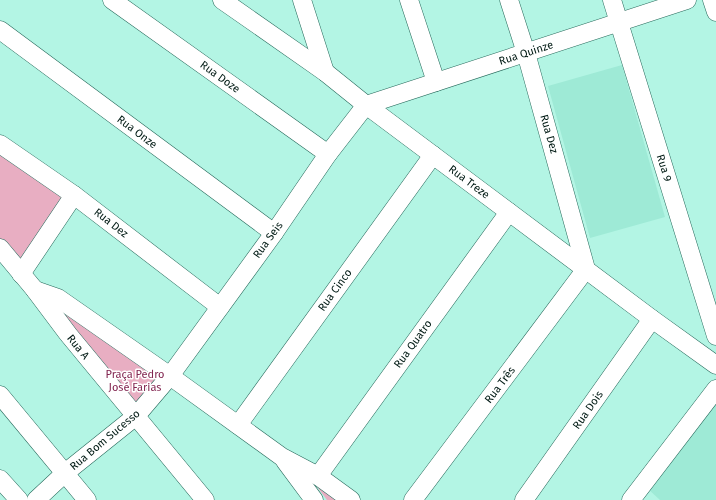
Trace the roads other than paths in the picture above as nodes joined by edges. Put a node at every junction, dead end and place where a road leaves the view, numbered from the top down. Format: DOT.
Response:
graph roads {
  1 [pos="112,0"];
  2 [pos="222,0"];
  3 [pos="302,0"];
  4 [pos="409,0"];
  5 [pos="509,0"];
  6 [pos="612,0"];
  7 [pos="687,0"];
  8 [pos="712,0"];
  9 [pos="716,12"];
  10 [pos="619,22"];
  11 [pos="0,30"];
  12 [pos="526,53"];
  13 [pos="325,72"];
  14 [pos="436,82"];
  15 [pos="366,105"];
  16 [pos="0,144"];
  17 [pos="328,154"];
  18 [pos="433,155"];
  19 [pos="74,194"];
  20 [pos="509,212"];
  21 [pos="274,233"];
  22 [pos="0,248"];
  23 [pos="586,269"];
  24 [pos="21,274"];
  25 [pos="35,290"];
  26 [pos="220,307"];
  27 [pos="652,320"];
  28 [pos="716,336"];
  29 [pos="716,365"];
  30 [pos="170,376"];
  31 [pos="716,389"];
  32 [pos="0,395"];
  33 [pos="136,416"];
  34 [pos="238,425"];
  35 [pos="282,457"];
  36 [pos="65,473"];
  37 [pos="318,476"];
  38 [pos="0,479"];
  39 [pos="19,500"];
  40 [pos="36,500"];
  41 [pos="87,500"];
  42 [pos="205,500"];
  43 [pos="314,500"];
  44 [pos="351,500"];
  45 [pos="413,500"];
  46 [pos="524,500"];
  47 [pos="631,500"];
  1 -- 17 [label="street, Rua Doze"];
  2 -- 13 [label="street, Rua Treze"];
  3 -- 13 [label="street"];
  4 -- 14 [label="street"];
  5 -- 12 [label="street, Rua Dez"];
  6 -- 10 [label="street, Rua 9"];
  7 -- 10 [label="street, Rua Quinze"];
  8 -- 9 [label="street"];
  10 -- 12 [label="street, Rua Quinze"];
  10 -- 28 [label="street, Rua 9"];
  11 -- 21 [label="street, Rua Onze"];
  12 -- 14 [label="street, Rua Quinze"];
  12 -- 23 [label="street, Rua Dez"];
  13 -- 15 [label="street, Rua Treze"];
  14 -- 15 [label="street, Rua Quinze"];
  15 -- 17 [label="street, Rua Seis"];
  15 -- 18 [label="street, Rua Treze"];
  16 -- 19 [label="street, Rua Dez"];
  17 -- 21 [label="street, Rua Seis"];
  18 -- 20 [label="street, Rua Treze"];
  18 -- 34 [label="street, Rua Cinco"];
  19 -- 24 [label="street"];
  19 -- 26 [label="street, Rua Dez"];
  20 -- 23 [label="street, Rua Treze"];
  20 -- 37 [label="street, Rua Quatro"];
  21 -- 26 [label="street, Rua Seis"];
  22 -- 24 [label="street, Rua A"];
  23 -- 27 [label="street, Rua Treze"];
  23 -- 45 [label="street, Rua Três"];
  24 -- 25 [label="street, Rua A"];
  25 -- 30 [label="street"];
  25 -- 33 [label="street, Rua A"];
  26 -- 30 [label="street, Rua Seis"];
  27 -- 29 [label="street, Rua Treze"];
  27 -- 46 [label="street, Rua Dois"];
  30 -- 33 [label="street, Rua Bom Sucesso"];
  30 -- 34 [label="street"];
  31 -- 47 [label="street"];
  32 -- 36 [label="street"];
  33 -- 36 [label="street, Rua Bom Sucesso"];
  33 -- 42 [label="street, Rua A"];
  34 -- 35 [label="street"];
  35 -- 37 [label="street"];
  35 -- 43 [label="street"];
  36 -- 40 [label="street, Rua Bom Sucesso"];
  36 -- 41 [label="street"];
  37 -- 44 [label="street"];
  38 -- 39 [label="street"];
}
